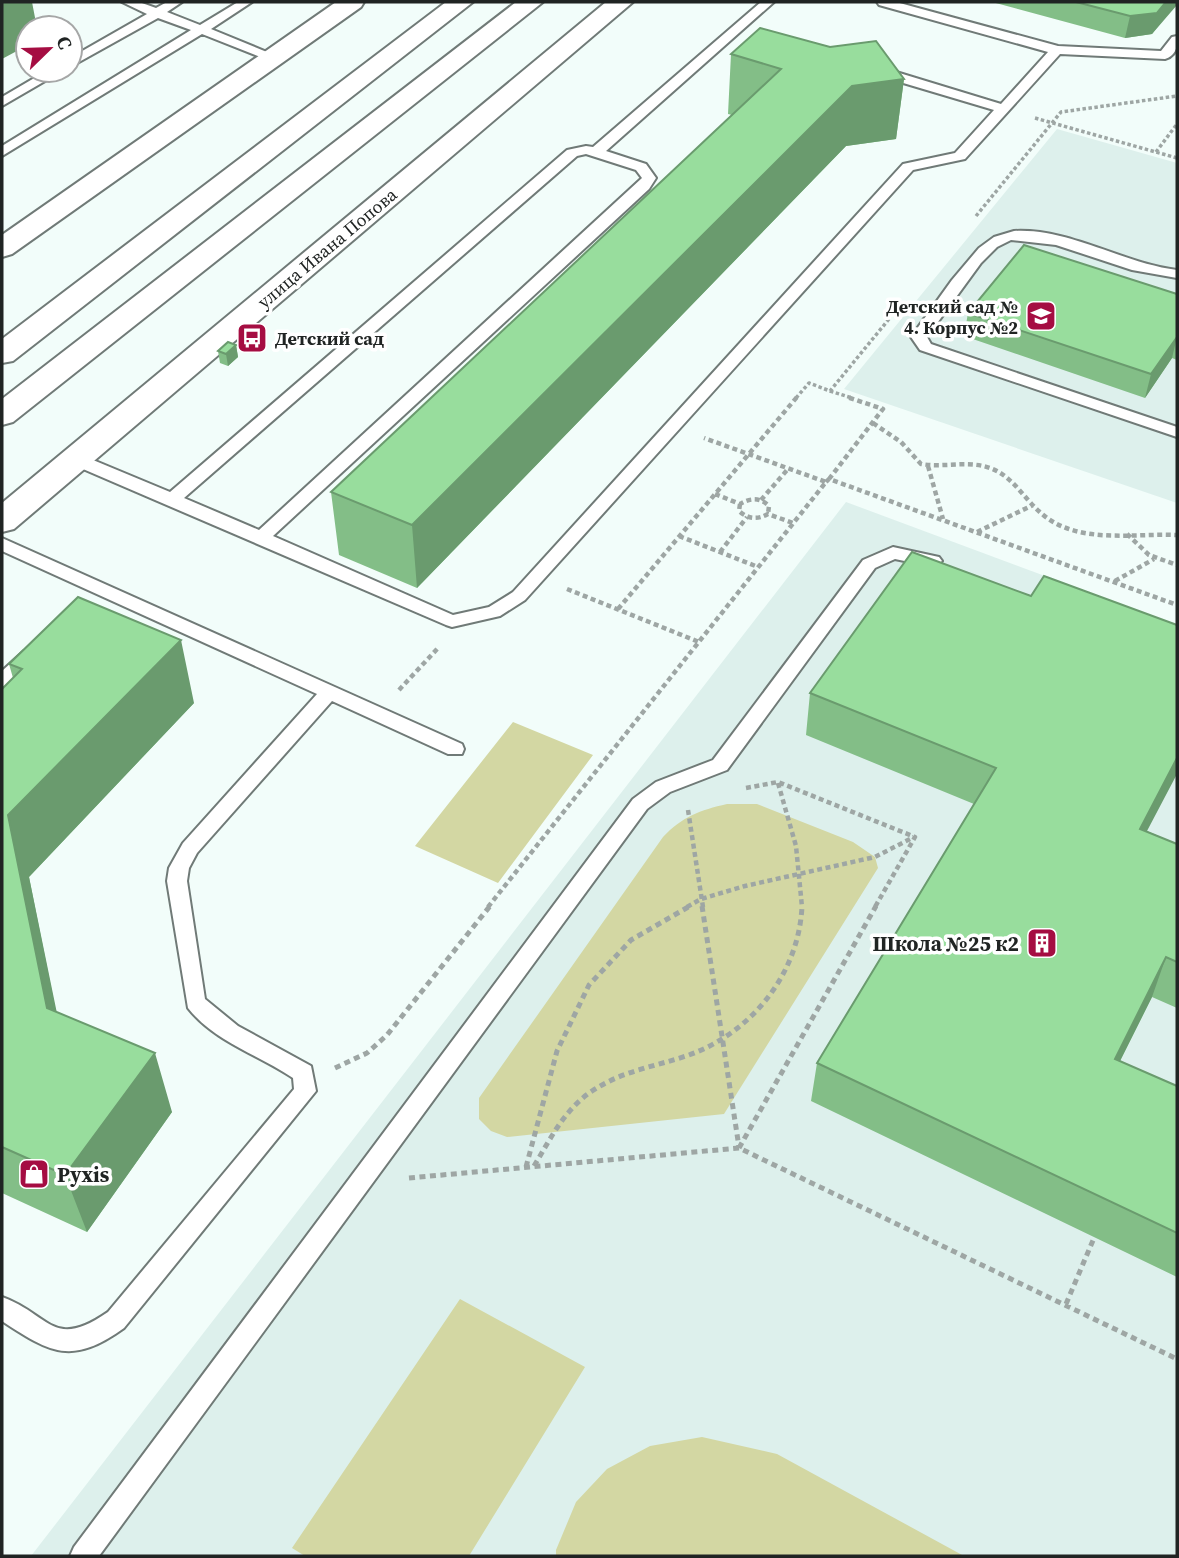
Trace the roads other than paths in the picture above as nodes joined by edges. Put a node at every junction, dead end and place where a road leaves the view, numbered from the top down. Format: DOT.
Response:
graph roads {
  1 [pos="128,2"];
  2 [pos="176,2"];
  3 [pos="246,2"];
  4 [pos="352,2"];
  5 [pos="461,2"];
  6 [pos="531,2"];
  7 [pos="621,2"];
  8 [pos="768,2"];
  9 [pos="883,2"];
  10 [pos="158,13"];
  11 [pos="202,31"];
  12 [pos="1177,40"];
  13 [pos="1057,50"];
  14 [pos="84,55"];
  15 [pos="273,57"];
  16 [pos="870,69"];
  17 [pos="33,84"];
  18 [pos="2,102"];
  19 [pos="1004,109"];
  20 [pos="2,152"];
  21 [pos="596,152"];
  22 [pos="2,248"];
  23 [pos="1177,274"];
  24 [pos="2,354"];
  25 [pos="2,415"];
  26 [pos="1177,432"];
  27 [pos="75,459"];
  28 [pos="172,499"];
  29 [pos="2,521"];
  30 [pos="261,538"];
  31 [pos="2,544"];
  32 [pos="947,567"];
  33 [pos="43,644"];
  34 [pos="2,681"];
  35 [pos="329,692"];
  36 [pos="455,749"];
  37 [pos="2,1308"];
  38 [pos="83,1556"];
  1 -- 10 [label="lane"];
  2 -- 10 [label="lane"];
  3 -- 11 [label="lane"];
  4 -- 15 [label="main road"];
  5 -- 24 [label="main road"];
  6 -- 25 [label="main road"];
  7 -- 27 [label="main road, улица Ивана Попова"];
  8 -- 21 [label="lane"];
  9 -- 13 [label="lane"];
  10 -- 11 [label="lane"];
  10 -- 14 [label="lane"];
  11 -- 15 [label="lane"];
  11 -- 20 [label="lane"];
  12 -- 13 [label="lane"];
  13 -- 19 [label="lane"];
  15 -- 22 [label="main road"];
  16 -- 19 [label="lane"];
  17 -- 18 [label="lane"];
  19 -- 30 [label="lane"];
  21 -- 28 [label="lane"];
  21 -- 30 [label="lane"];
  23 -- 26 [label="lane"];
  27 -- 28 [label="lane"];
  27 -- 29 [label="main road, улица Ивана Попова"];
  28 -- 30 [label="lane"];
  31 -- 35 [label="lane"];
  32 -- 38 [label="lane"];
  33 -- 34 [label="lane"];
  35 -- 36 [label="lane"];
  35 -- 37 [label="lane"];
}
